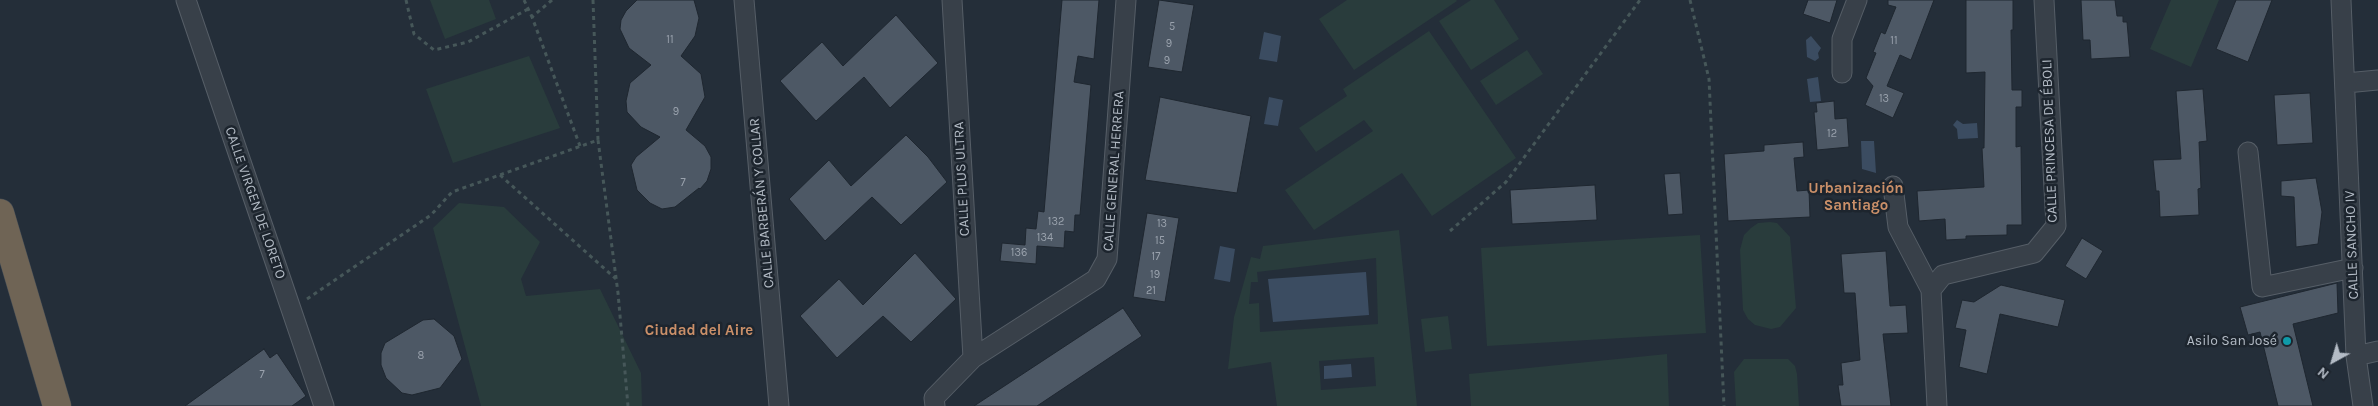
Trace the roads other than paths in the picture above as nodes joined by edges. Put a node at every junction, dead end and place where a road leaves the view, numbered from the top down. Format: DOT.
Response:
graph roads {
  1 [pos="186,0"];
  2 [pos="744,0"];
  3 [pos="952,0"];
  4 [pos="1126,0"];
  5 [pos="1857,0"];
  6 [pos="2044,0"];
  7 [pos="2341,0"];
  8 [pos="1842,73"];
  9 [pos="2378,80"];
  10 [pos="2346,83"];
  11 [pos="2248,152"];
  12 [pos="1892,186"];
  13 [pos="0,213"];
  14 [pos="2353,268"];
  15 [pos="1931,290"];
  16 [pos="2378,351"];
  17 [pos="2356,356"];
  18 [pos="973,358"];
  19 [pos="57,406"];
  20 [pos="324,406"];
  21 [pos="779,406"];
  22 [pos="935,406"];
  23 [pos="1937,406"];
  24 [pos="2363,406"];
  1 -- 20 [label="street, CALLE VIRGEN DE LORETO"];
  2 -- 21 [label="street, CALLE BARBERÁN Y COLLAR"];
  3 -- 18 [label="street, CALLE PLUS ULTRA"];
  4 -- 18 [label="street, CALLE GENERAL HERRERA"];
  5 -- 8 [label="street"];
  6 -- 15 [label="street, CALLE PRINCESA DE ÉBOLI"];
  7 -- 10 [label="street, CALLE SANCHO IV"];
  9 -- 10 [label="street"];
  10 -- 14 [label="street, CALLE SANCHO IV"];
  11 -- 14 [label="street"];
  12 -- 15 [label="street"];
  13 -- 19 [label="highway"];
  14 -- 17 [label="street, CALLE SANCHO IV"];
  15 -- 23 [label="street"];
  16 -- 17 [label="street"];
  17 -- 24 [label="street, CALLE SANCHO IV"];
  18 -- 22 [label="street, CALLE GENERAL HERRERA"];
}
